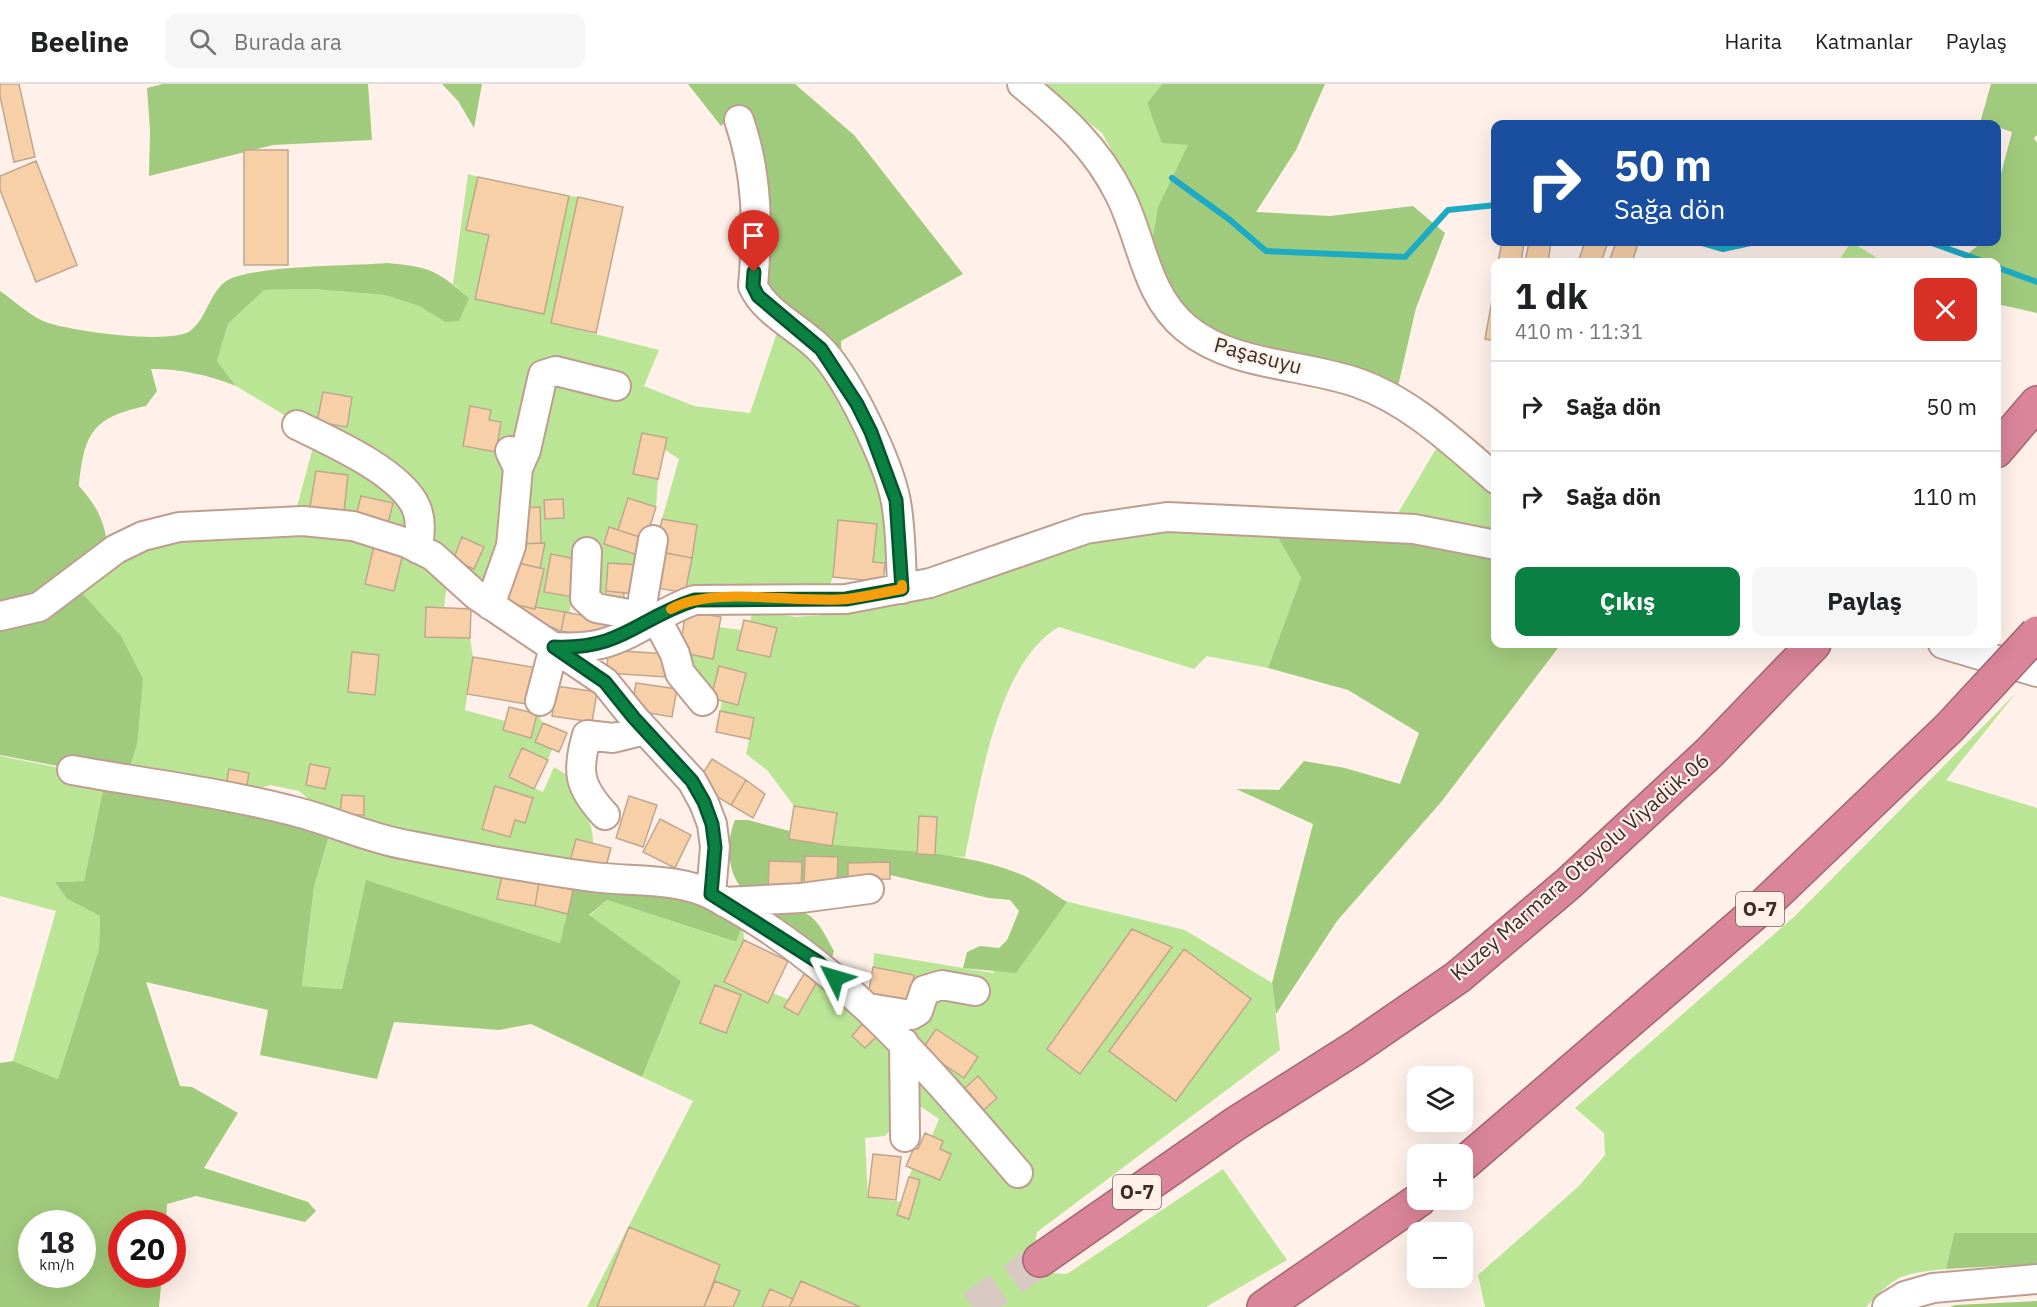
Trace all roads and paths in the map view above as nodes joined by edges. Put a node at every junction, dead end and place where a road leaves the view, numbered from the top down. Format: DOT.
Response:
graph roads {
  1 [pos="1022,84"];
  2 [pos="739,120"];
  3 [pos="616,386"];
  4 [pos="2037,403"];
  5 [pos="297,425"];
  6 [pos="2001,445"];
  7 [pos="1491,475"];
  8 [pos="653,540"];
  9 [pos="1491,544"];
  10 [pos="418,549"];
  11 [pos="587,552"];
  12 [pos="902,589"];
  13 [pos="490,605"];
  14 [pos="0,615"];
  15 [pos="644,621"];
  16 [pos="2037,633"];
  17 [pos="554,647"];
  18 [pos="1810,648"];
  19 [pos="1956,648"];
  20 [pos="2037,672"];
  21 [pos="540,700"];
  22 [pos="703,701"];
  23 [pos="645,730"];
  24 [pos="72,770"];
  25 [pos="605,815"];
  26 [pos="869,889"];
  27 [pos="718,898"];
  28 [pos="975,991"];
  29 [pos="868,1008"];
  30 [pos="904,1042"];
  31 [pos="905,1137"];
  32 [pos="1473,1156"];
  33 [pos="1018,1173"];
  34 [pos="1407,1208"];
  35 [pos="1040,1260"];
  36 [pos="2037,1280"];
  37 [pos="1277,1299"];
  38 [pos="1887,1307"];
  1 -- 7 [label="street, Paşasuyu"];
  2 -- 12 [label="street"];
  3 -- 13 [label="street"];
  4 -- 6 [label="highway"];
  5 -- 10 [label="street"];
  8 -- 15 [label="street"];
  9 -- 12 [label="street"];
  10 -- 13 [label="street"];
  10 -- 14 [label="street"];
  11 -- 15 [label="street"];
  12 -- 15 [label="street"];
  13 -- 17 [label="street"];
  15 -- 17 [label="street"];
  15 -- 22 [label="street"];
  16 -- 32 [label="highway, O-7, bridge"];
  17 -- 21 [label="street"];
  17 -- 23 [label="street"];
  18 -- 35 [label="highway, Kuzey Marmara Otoyolu Viyadük.06 / O-7"];
  19 -- 20 [label="street"];
  23 -- 25 [label="street"];
  23 -- 27 [label="street"];
  24 -- 27 [label="street"];
  26 -- 27 [label="street"];
  27 -- 29 [label="street"];
  28 -- 29 [label="street"];
  29 -- 30 [label="street"];
  30 -- 31 [label="street"];
  30 -- 33 [label="street"];
  34 -- 37 [label="highway"];
  36 -- 38 [label="street"];
}
